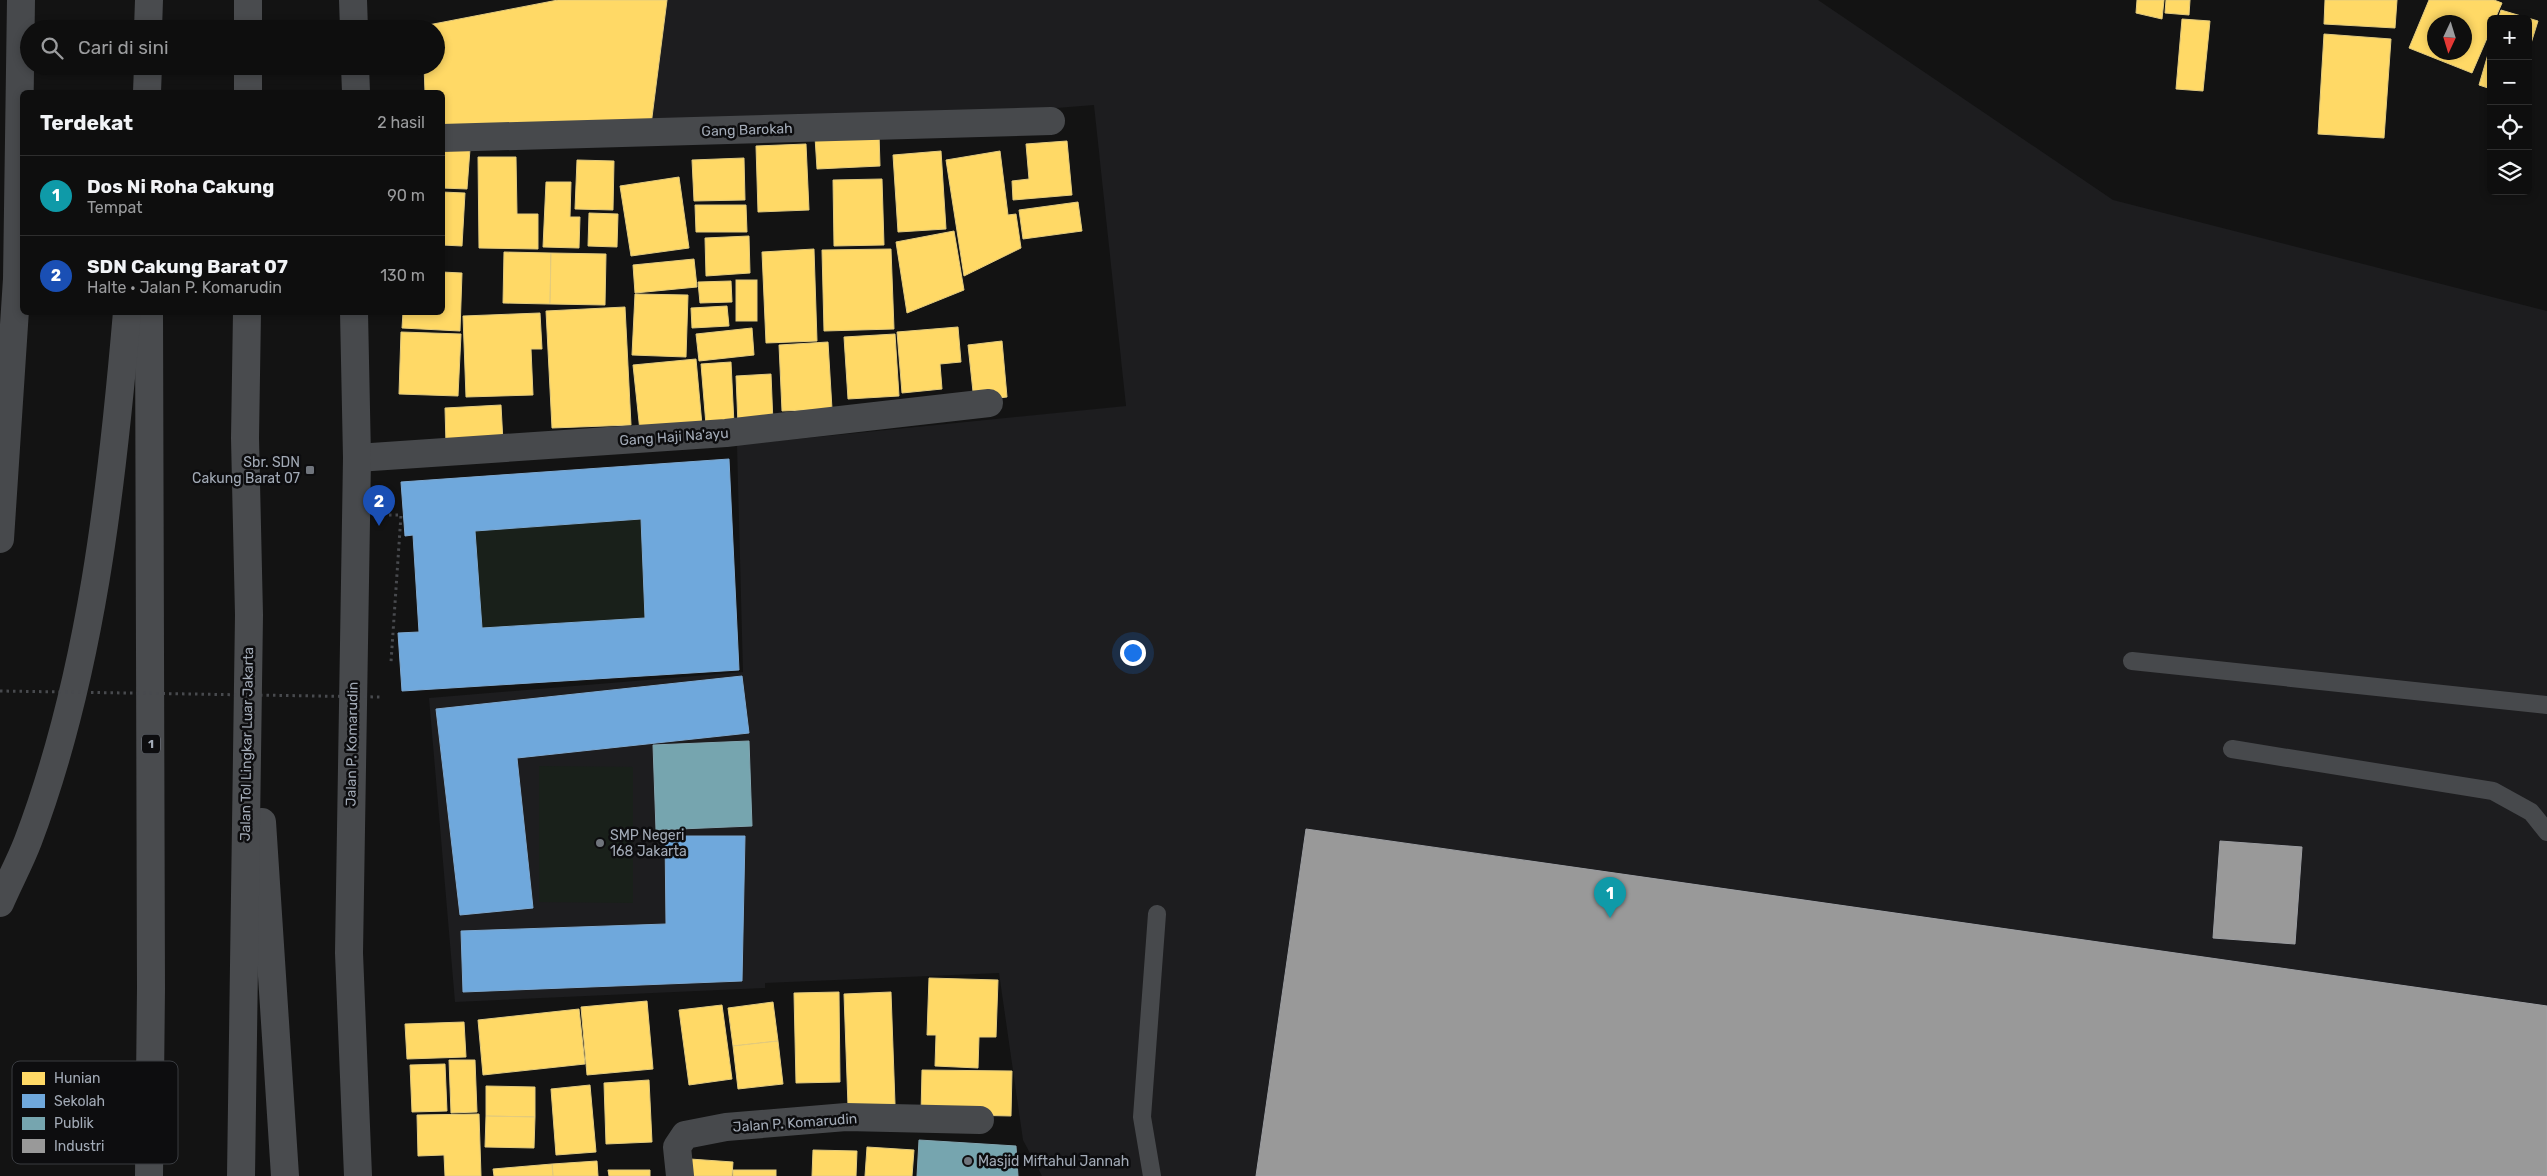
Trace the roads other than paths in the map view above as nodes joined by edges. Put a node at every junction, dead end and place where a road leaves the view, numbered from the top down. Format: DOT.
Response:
graph roads {
  1 [pos="22,0"];
  2 [pos="148,0"];
  3 [pos="248,0"];
  4 [pos="353,0"];
  5 [pos="22,20"];
  6 [pos="148,20"];
  7 [pos="248,20"];
  8 [pos="354,20"];
  9 [pos="21,75"];
  10 [pos="248,75"];
  11 [pos="355,75"];
  12 [pos="20,90"];
  13 [pos="248,90"];
  14 [pos="356,90"];
  15 [pos="20,112"];
  16 [pos="1051,121"];
  17 [pos="445,138"];
  18 [pos="127,315"];
  19 [pos="149,315"];
  20 [pos="247,315"];
  21 [pos="354,315"];
  22 [pos="989,403"];
  23 [pos="357,458"];
  24 [pos="0,538"];
  25 [pos="248,616"];
  26 [pos="2132,661"];
  27 [pos="2547,705"];
  28 [pos="2232,750"];
  29 [pos="2547,832"];
  30 [pos="0,903"];
  31 [pos="1157,914"];
  32 [pos="150,1061"];
  33 [pos="980,1120"];
  34 [pos="241,1176"];
  35 [pos="285,1176"];
  36 [pos="358,1176"];
  37 [pos="680,1176"];
  38 [pos="1152,1176"];
  1 -- 5 [label="street"];
  2 -- 6 [label="highway"];
  3 -- 7 [label="highway"];
  4 -- 8 [label="street"];
  9 -- 12 [label="street"];
  10 -- 13 [label="highway"];
  11 -- 14 [label="street"];
  15 -- 24 [label="street"];
  16 -- 17 [label="street, Gang Barokah"];
  18 -- 30 [label="highway"];
  19 -- 32 [label="highway, 1"];
  20 -- 25 [label="highway, Jalan Tol Lingkar Luar Jakarta"];
  21 -- 23 [label="street, Jalan P. Komarudin"];
  22 -- 23 [label="street, Gang Haji Na'ayu"];
  23 -- 36 [label="street, Jalan P. Komarudin"];
  25 -- 34 [label="highway, Jalan Tol Lingkar Luar Jakarta"];
  25 -- 35 [label="highway"];
  26 -- 27 [label="lane"];
  28 -- 29 [label="lane"];
  31 -- 38 [label="lane"];
  33 -- 37 [label="street, Jalan P. Komarudin"];
}
